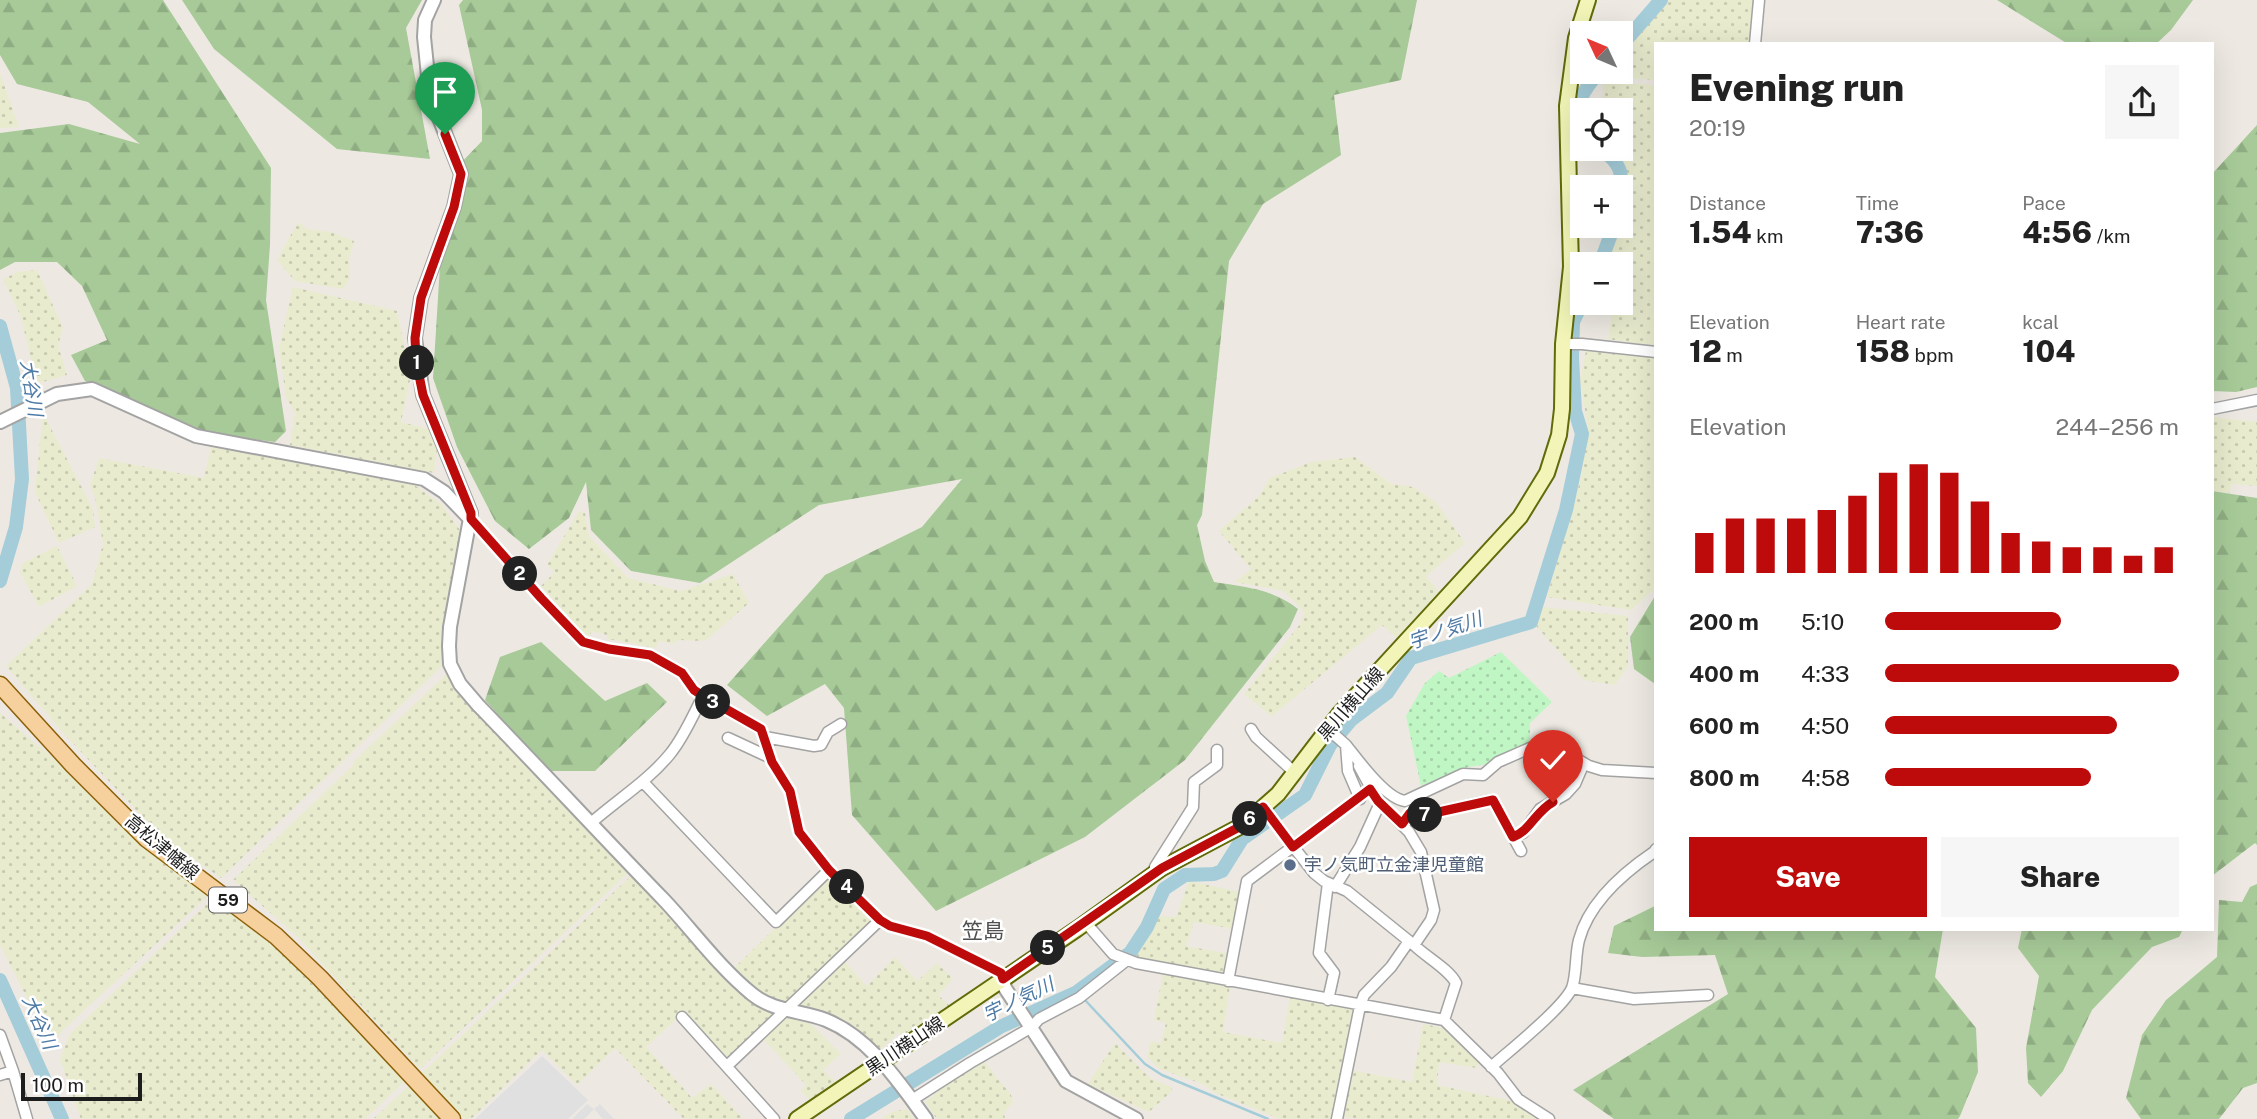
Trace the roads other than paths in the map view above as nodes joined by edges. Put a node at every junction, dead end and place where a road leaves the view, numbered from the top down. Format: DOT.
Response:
graph roads {
  1 [pos="434,0"];
  2 [pos="1588,0"];
  3 [pos="1759,0"];
  4 [pos="1755,42"];
  5 [pos="1565,344"];
  6 [pos="1654,352"];
  7 [pos="2257,400"];
  8 [pos="2214,409"];
  9 [pos="5,419"];
  10 [pos="471,519"];
  11 [pos="0,685"];
  12 [pos="703,696"];
  13 [pos="841,724"];
  14 [pos="1251,729"];
  15 [pos="765,737"];
  16 [pos="728,738"];
  17 [pos="1340,740"];
  18 [pos="1217,750"];
  19 [pos="771,758"];
  20 [pos="1584,763"];
  21 [pos="1294,772"];
  22 [pos="1654,773"];
  23 [pos="643,782"];
  24 [pos="1370,789"];
  25 [pos="1360,799"];
  26 [pos="1405,802"];
  27 [pos="1380,803"];
  28 [pos="1410,813"];
  29 [pos="1268,814"];
  30 [pos="591,823"];
  31 [pos="1402,824"];
  32 [pos="1513,837"];
  33 [pos="1293,847"];
  34 [pos="1521,851"];
  35 [pos="1654,852"];
  36 [pos="829,870"];
  37 [pos="1157,872"];
  38 [pos="1332,885"];
  39 [pos="880,920"];
  40 [pos="1086,923"];
  41 [pos="1126,960"];
  42 [pos="1003,979"];
  43 [pos="1228,981"];
  44 [pos="1572,988"];
  45 [pos="1708,995"];
  46 [pos="1328,1000"];
  47 [pos="1360,1006"];
  48 [pos="785,1011"];
  49 [pos="682,1017"];
  50 [pos="1444,1020"];
  51 [pos="1030,1024"];
  52 [pos="0,1035"];
  53 [pos="881,1062"];
  54 [pos="727,1066"];
  55 [pos="1491,1067"];
  56 [pos="13,1071"];
  57 [pos="0,1075"];
  58 [pos="919,1109"];
  59 [pos="27,1119"];
  60 [pos="452,1119"];
  61 [pos="774,1119"];
  62 [pos="797,1119"];
  63 [pos="1136,1119"];
  64 [pos="1337,1119"];
  65 [pos="1549,1119"];
  1 -- 10 [label="street"];
  2 -- 5 [label="main road, 黒川横山線"];
  3 -- 4 [label="street"];
  5 -- 6 [label="street"];
  5 -- 17 [label="main road, 黒川横山線"];
  7 -- 8 [label="street"];
  9 -- 10 [label="street"];
  10 -- 12 [label="street"];
  10 -- 30 [label="street"];
  11 -- 60 [label="main road, 高松津幡線 / 59"];
  12 -- 15 [label="street"];
  12 -- 23 [label="street"];
  13 -- 15 [label="street"];
  14 -- 21 [label="street"];
  15 -- 19 [label="street"];
  16 -- 19 [label="street"];
  17 -- 21 [label="main road, 黒川横山線"];
  17 -- 24 [label="street"];
  17 -- 25 [label="street"];
  17 -- 26 [label="street"];
  18 -- 37 [label="street"];
  19 -- 36 [label="street"];
  20 -- 22 [label="street"];
  20 -- 26 [label="street"];
  20 -- 32 [label="street"];
  21 -- 29 [label="main road, 黒川横山線"];
  23 -- 30 [label="street"];
  23 -- 36 [label="street"];
  24 -- 25 [label="street"];
  24 -- 27 [label="street"];
  25 -- 33 [label="street"];
  26 -- 28 [label="street"];
  27 -- 31 [label="street"];
  27 -- 38 [label="street"];
  28 -- 31 [label="street"];
  28 -- 32 [label="street"];
  29 -- 33 [label="street"];
  29 -- 37 [label="main road, 黒川横山線"];
  30 -- 48 [label="street"];
  31 -- 50 [label="street"];
  32 -- 34 [label="street"];
  33 -- 38 [label="street"];
  33 -- 43 [label="street"];
  35 -- 44 [label="street"];
  36 -- 39 [label="street"];
  37 -- 40 [label="main road, 黒川横山線"];
  38 -- 46 [label="street"];
  38 -- 47 [label="street"];
  39 -- 42 [label="street"];
  39 -- 48 [label="street"];
  40 -- 41 [label="street"];
  40 -- 42 [label="main road, 黒川横山線"];
  41 -- 43 [label="street"];
  41 -- 51 [label="street"];
  42 -- 51 [label="street"];
  42 -- 53 [label="main road, 黒川横山線"];
  43 -- 46 [label="street"];
  44 -- 45 [label="street"];
  44 -- 55 [label="street"];
  46 -- 47 [label="street"];
  47 -- 50 [label="street"];
  47 -- 64 [label="street"];
  48 -- 53 [label="street"];
  48 -- 54 [label="street"];
  49 -- 54 [label="street"];
  50 -- 55 [label="street"];
  51 -- 58 [label="street"];
  51 -- 63 [label="street"];
  52 -- 56 [label="street"];
  53 -- 58 [label="street"];
  53 -- 62 [label="main road, 黒川横山線"];
  54 -- 61 [label="street"];
  55 -- 65 [label="street"];
  56 -- 57 [label="street"];
  56 -- 59 [label="street"];
}
